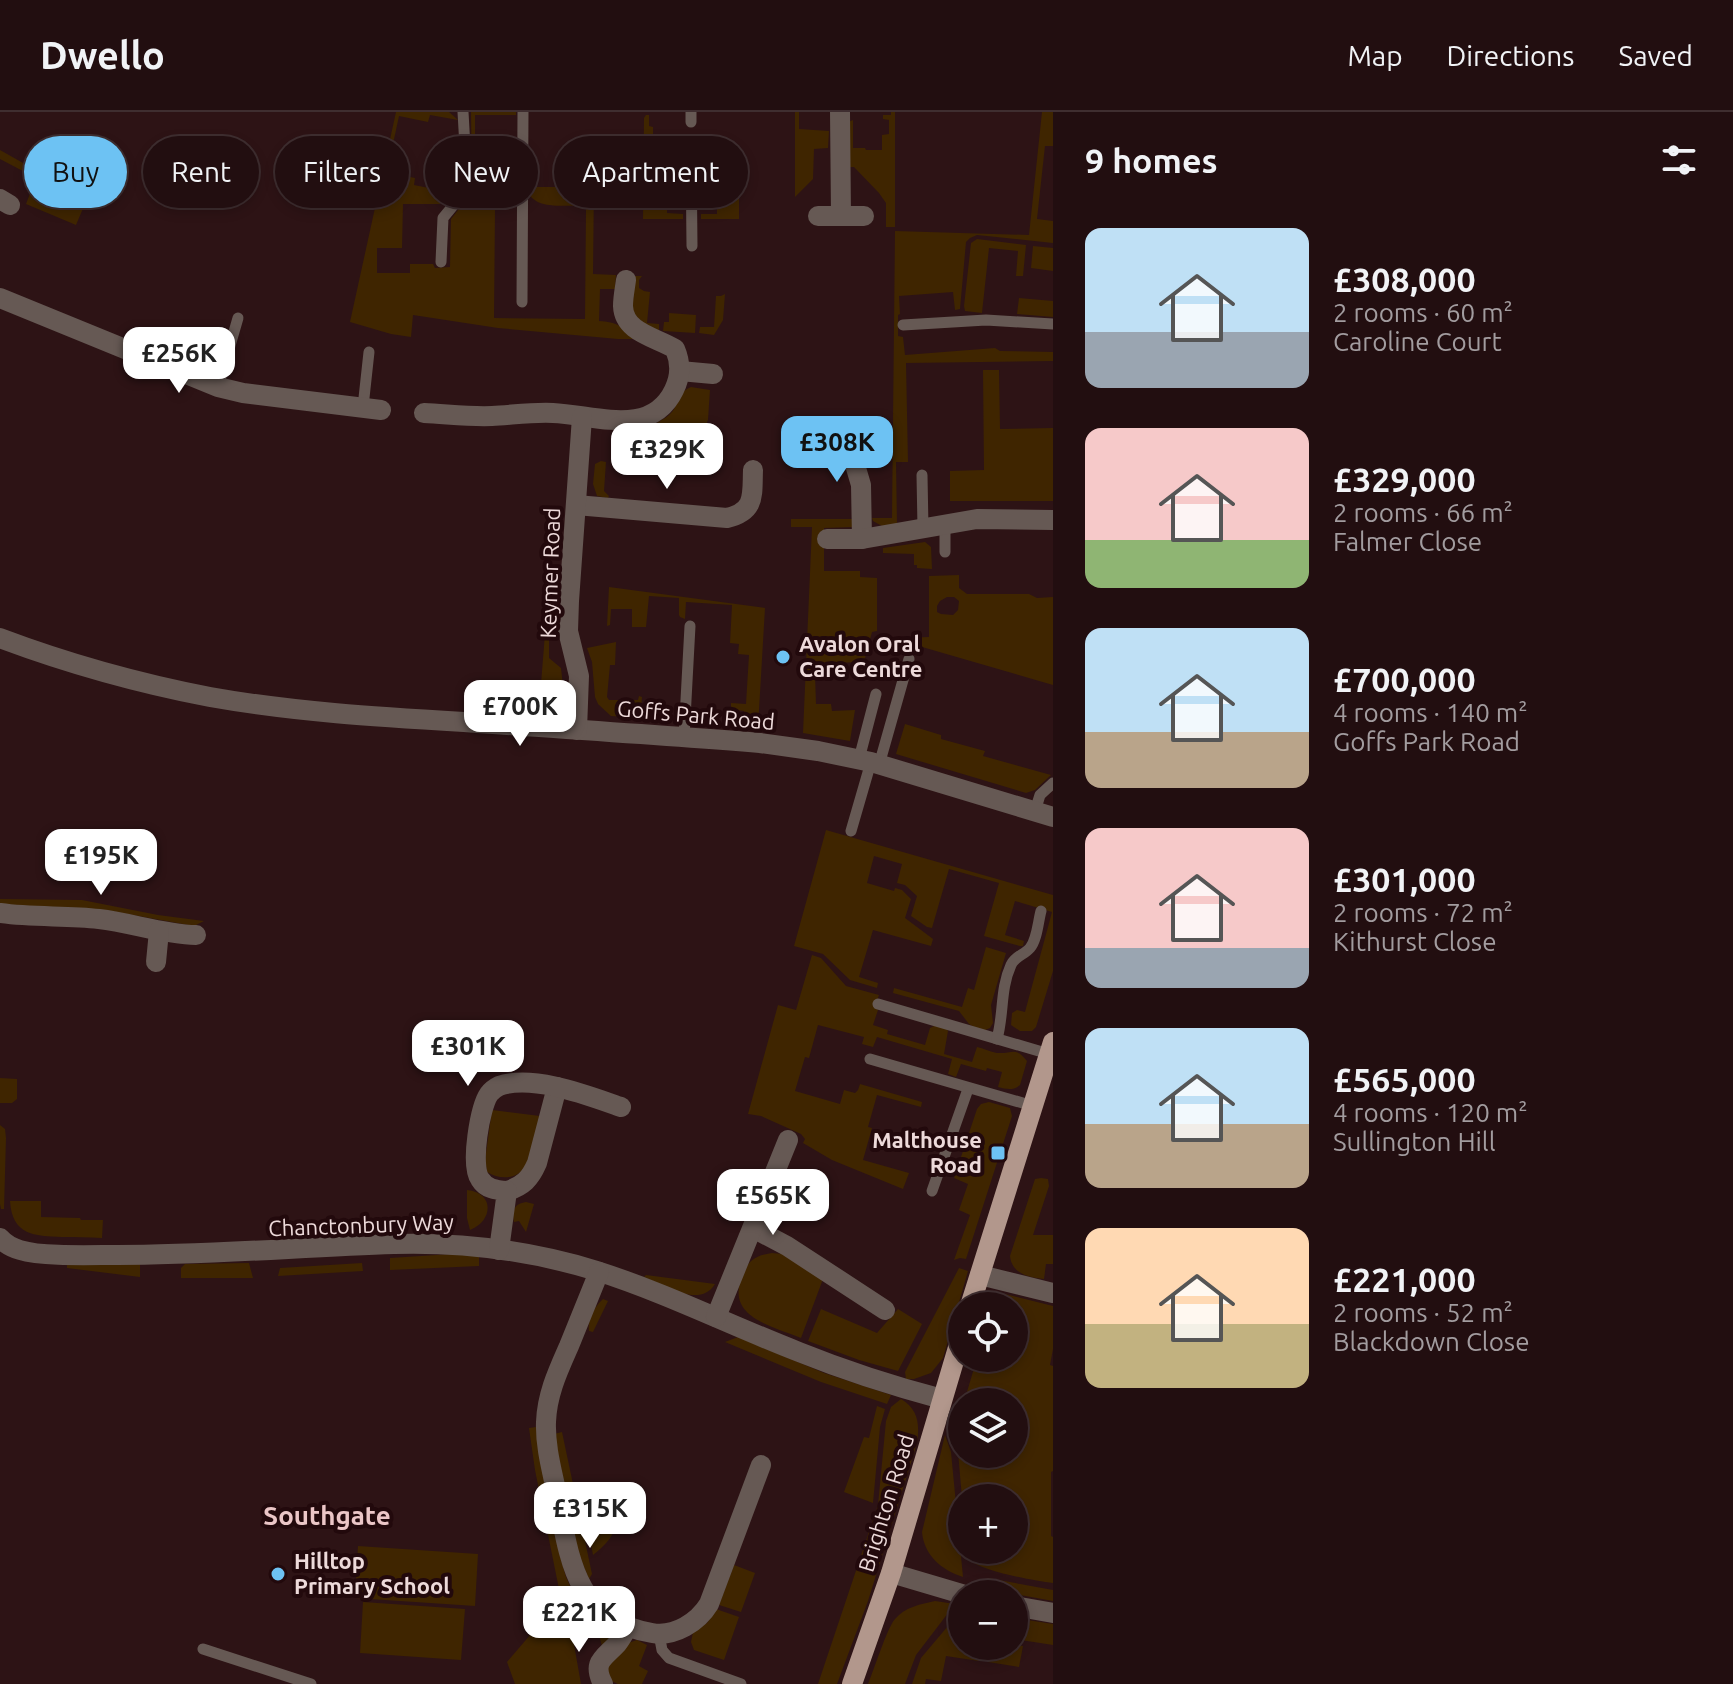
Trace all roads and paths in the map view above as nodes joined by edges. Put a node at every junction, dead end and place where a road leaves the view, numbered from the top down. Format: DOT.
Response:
graph roads {
  1 [pos="463,112"];
  2 [pos="523,112"];
  3 [pos="840,112"];
  4 [pos="692,208"];
  5 [pos="818,216"];
  6 [pos="841,216"];
  7 [pos="864,216"];
  8 [pos="692,246"];
  9 [pos="441,262"];
  10 [pos="626,280"];
  11 [pos="0,298"];
  12 [pos="522,302"];
  13 [pos="238,318"];
  14 [pos="1053,324"];
  15 [pos="903,325"];
  16 [pos="369,352"];
  17 [pos="680,371"];
  18 [pos="713,374"];
  19 [pos="218,387"];
  20 [pos="372,408"];
  21 [pos="424,413"];
  22 [pos="582,417"];
  23 [pos="856,428"];
  24 [pos="753,470"];
  25 [pos="922,475"];
  26 [pos="576,505"];
  27 [pos="1053,520"];
  28 [pos="945,524"];
  29 [pos="923,528"];
  30 [pos="827,539"];
  31 [pos="862,539"];
  32 [pos="945,552"];
  33 [pos="690,626"];
  34 [pos="0,638"];
  35 [pos="909,659"];
  36 [pos="876,694"];
  37 [pos="577,730"];
  38 [pos="684,737"];
  39 [pos="870,762"];
  40 [pos="1053,783"];
  41 [pos="1044,814"];
  42 [pos="851,831"];
  43 [pos="1041,911"];
  44 [pos="0,913"];
  45 [pos="159,931"];
  46 [pos="196,935"];
  47 [pos="156,962"];
  48 [pos="878,1004"];
  49 [pos="997,1039"];
  50 [pos="1051,1048"];
  51 [pos="870,1059"];
  52 [pos="557,1087"];
  53 [pos="968,1089"];
  54 [pos="1033,1106"];
  55 [pos="621,1107"];
  56 [pos="788,1140"];
  57 [pos="507,1191"];
  58 [pos="932,1191"];
  59 [pos="753,1228"];
  60 [pos="1,1242"];
  61 [pos="499,1250"];
  62 [pos="599,1272"];
  63 [pos="980,1275"];
  64 [pos="975,1292"];
  65 [pos="1053,1293"];
  66 [pos="885,1310"];
  67 [pos="716,1317"];
  68 [pos="950,1372"];
  69 [pos="942,1399"];
  70 [pos="761,1465"];
  71 [pos="891,1573"];
  72 [pos="948,1590"];
  73 [pos="1028,1609"];
  74 [pos="1053,1613"];
  75 [pos="628,1627"];
  76 [pos="659,1634"];
  77 [pos="203,1649"];
  78 [pos="311,1684"];
  79 [pos="603,1684"];
  80 [pos="741,1684"];
  81 [pos="852,1684"];
  1 -- 9 [label="lane"];
  2 -- 12 [label="lane"];
  3 -- 6 [label="street"];
  4 -- 8 [label="lane"];
  5 -- 6 [label="street"];
  6 -- 7 [label="street"];
  10 -- 17 [label="street"];
  11 -- 19 [label="street"];
  13 -- 19 [label="lane"];
  14 -- 15 [label="lane"];
  16 -- 20 [label="lane"];
  17 -- 18 [label="street"];
  17 -- 22 [label="street"];
  19 -- 20 [label="street"];
  21 -- 22 [label="street"];
  22 -- 26 [label="street, Keymer Road"];
  23 -- 31 [label="street"];
  24 -- 26 [label="street"];
  25 -- 29 [label="lane"];
  26 -- 37 [label="street, Keymer Road"];
  27 -- 28 [label="street"];
  28 -- 29 [label="street"];
  28 -- 32 [label="lane"];
  29 -- 31 [label="street"];
  30 -- 31 [label="street"];
  33 -- 38 [label="lane"];
  34 -- 37 [label="street, Goffs Park Road"];
  35 -- 39 [label="lane"];
  36 -- 39 [label="lane"];
  37 -- 38 [label="street, Goffs Park Road"];
  38 -- 39 [label="street, Goffs Park Road"];
  39 -- 41 [label="street, Goffs Park Road"];
  39 -- 42 [label="lane"];
  40 -- 41 [label="lane"];
  43 -- 49 [label="lane"];
  44 -- 45 [label="street"];
  45 -- 46 [label="street"];
  45 -- 47 [label="street"];
  48 -- 49 [label="lane"];
  49 -- 50 [label="lane"];
  50 -- 54 [label="main road"];
  51 -- 53 [label="lane"];
  52 -- 55 [label="street"];
  52 -- 57 [label="street"];
  52 -- 57 [label="street"];
  53 -- 54 [label="lane"];
  53 -- 58 [label="lane"];
  54 -- 63 [label="main road"];
  56 -- 59 [label="street"];
  57 -- 61 [label="street"];
  59 -- 66 [label="street"];
  59 -- 67 [label="street"];
  60 -- 61 [label="street, Chanctonbury Way"];
  61 -- 62 [label="street, Chanctonbury Way"];
  62 -- 67 [label="street, Chanctonbury Way"];
  62 -- 75 [label="street"];
  63 -- 64 [label="main road"];
  63 -- 65 [label="street"];
  67 -- 69 [label="street, Chanctonbury Way"];
  68 -- 69 [label="main road, Brighton Road"];
  69 -- 71 [label="main road, Brighton Road"];
  70 -- 76 [label="street"];
  71 -- 72 [label="street"];
  71 -- 81 [label="main road, Brighton Road"];
  73 -- 74 [label="street"];
  75 -- 76 [label="street"];
  75 -- 79 [label="street"];
  76 -- 80 [label="lane"];
  77 -- 78 [label="lane"];
}
